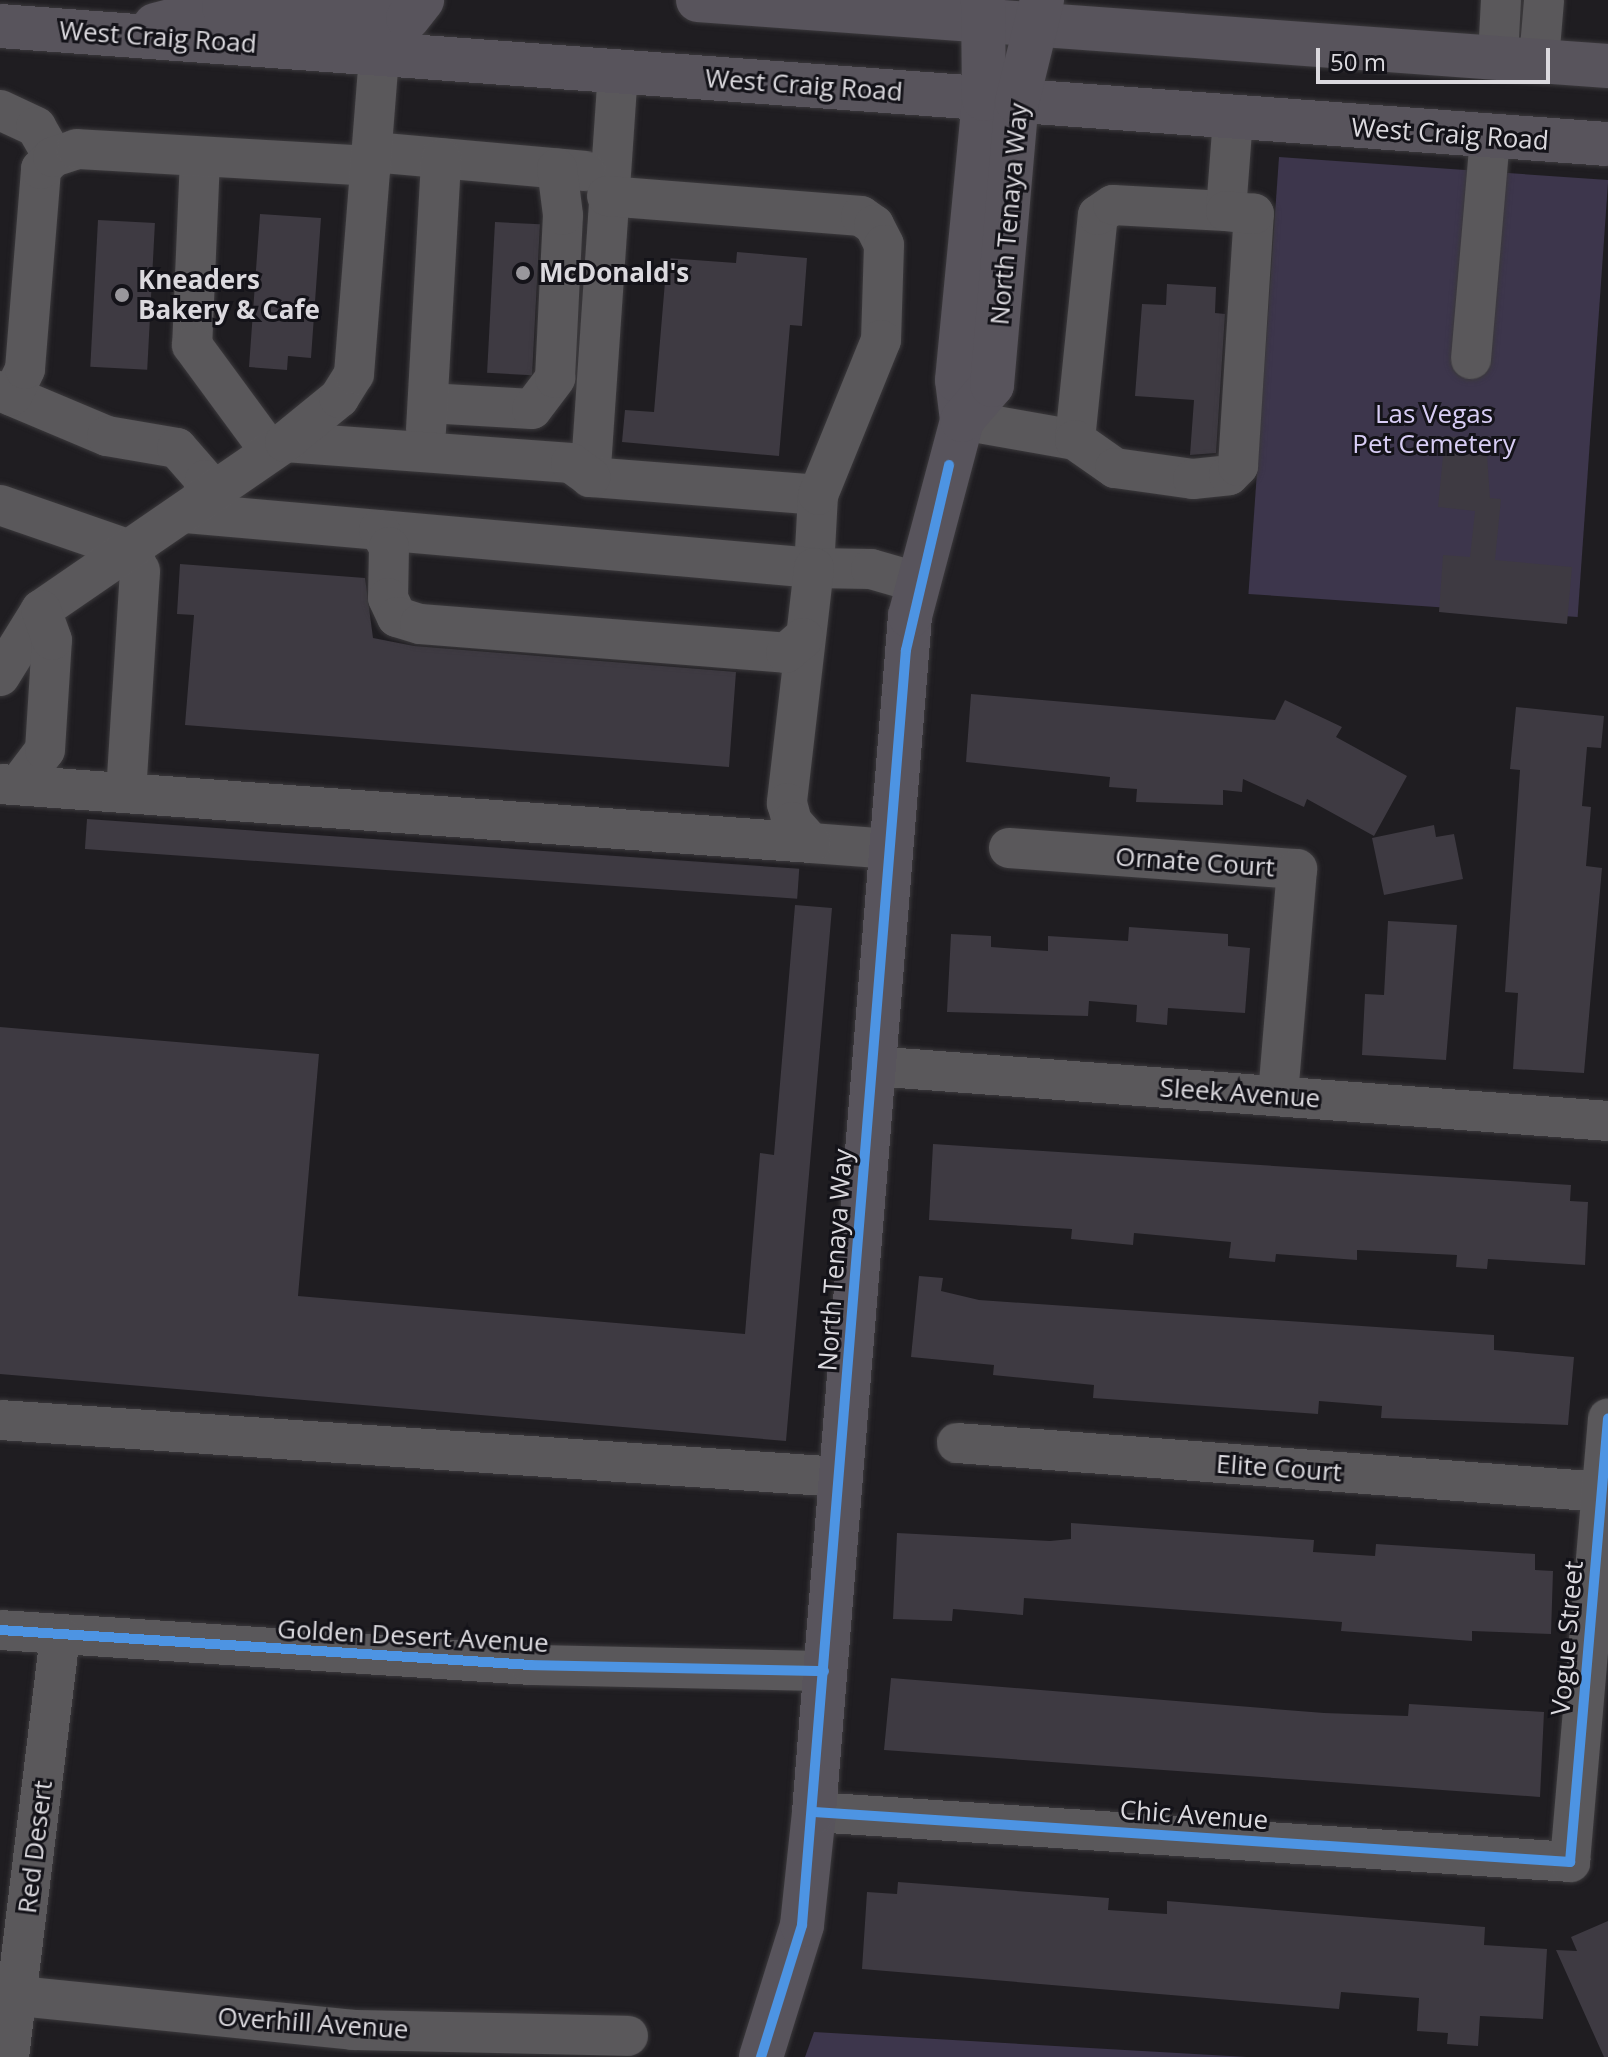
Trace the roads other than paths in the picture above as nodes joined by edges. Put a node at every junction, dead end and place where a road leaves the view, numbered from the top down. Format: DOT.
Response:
graph roads {
  1 [pos="422,0"];
  2 [pos="698,0"];
  3 [pos="1501,0"];
  4 [pos="1544,0"];
  5 [pos="982,10"];
  6 [pos="1041,11"];
  7 [pos="0,26"];
  8 [pos="118,35"];
  9 [pos="379,53"];
  10 [pos="1519,59"];
  11 [pos="1608,66"];
  12 [pos="618,71"];
  13 [pos="1000,100"];
  14 [pos="0,110"];
  15 [pos="1233,118"];
  16 [pos="1490,137"];
  17 [pos="1608,144"];
  18 [pos="53,157"];
  19 [pos="200,158"];
  20 [pos="441,158"];
  21 [pos="372,159"];
  22 [pos="557,168"];
  23 [pos="608,184"];
  24 [pos="1226,211"];
  25 [pos="561,262"];
  26 [pos="603,265"];
  27 [pos="1471,359"];
  28 [pos="6,393"];
  29 [pos="962,420"];
  30 [pos="426,427"];
  31 [pos="1075,440"];
  32 [pos="277,447"];
  33 [pos="590,477"];
  34 [pos="818,495"];
  35 [pos="0,505"];
  36 [pos="194,507"];
  37 [pos="379,530"];
  38 [pos="130,550"];
  39 [pos="814,568"];
  40 [pos="916,582"];
  41 [pos="41,610"];
  42 [pos="803,638"];
  43 [pos="0,676"];
  44 [pos="10,784"];
  45 [pos="126,791"];
  46 [pos="811,843"];
  47 [pos="1009,848"];
  48 [pos="890,849"];
  49 [pos="872,1066"];
  50 [pos="1278,1096"];
  51 [pos="1608,1121"];
  52 [pos="1608,1419"];
  53 [pos="0,1420"];
  54 [pos="957,1443"];
  55 [pos="841,1477"];
  56 [pos="1602,1492"];
  57 [pos="0,1630"];
  58 [pos="60,1636"];
  59 [pos="824,1671"];
  60 [pos="814,1812"];
  61 [pos="1570,1862"];
  62 [pos="8,1995"];
  63 [pos="628,2036"];
  64 [pos="9,2057"];
  65 [pos="761,2057"];
  1 -- 8 [label="main road"];
  2 -- 5 [label="main road"];
  3 -- 10 [label="street"];
  4 -- 10 [label="street"];
  5 -- 6 [label="main road"];
  5 -- 13 [label="main road, North Tenaya Way"];
  6 -- 10 [label="main road"];
  6 -- 13 [label="main road, North Tenaya Way"];
  7 -- 8 [label="main road, West Craig Road"];
  8 -- 9 [label="main road, West Craig Road"];
  9 -- 12 [label="main road, West Craig Road"];
  9 -- 21 [label="street"];
  10 -- 11 [label="main road"];
  12 -- 13 [label="main road, West Craig Road"];
  12 -- 23 [label="street"];
  13 -- 15 [label="main road, West Craig Road"];
  13 -- 29 [label="main road, North Tenaya Way"];
  14 -- 18 [label="street"];
  15 -- 16 [label="main road, West Craig Road"];
  15 -- 24 [label="street"];
  16 -- 17 [label="main road, West Craig Road"];
  16 -- 27 [label="street"];
  18 -- 19 [label="street"];
  18 -- 28 [label="street"];
  19 -- 21 [label="street"];
  19 -- 32 [label="street"];
  20 -- 21 [label="street"];
  20 -- 22 [label="street"];
  20 -- 30 [label="street"];
  21 -- 32 [label="street"];
  22 -- 23 [label="street"];
  22 -- 25 [label="street"];
  23 -- 26 [label="street"];
  23 -- 34 [label="street"];
  24 -- 31 [label="street"];
  24 -- 31 [label="street"];
  25 -- 26 [label="street"];
  25 -- 30 [label="street"];
  26 -- 33 [label="street"];
  28 -- 36 [label="street"];
  29 -- 31 [label="street"];
  29 -- 40 [label="main road, North Tenaya Way"];
  30 -- 32 [label="street"];
  30 -- 33 [label="street"];
  32 -- 36 [label="street"];
  33 -- 34 [label="street"];
  34 -- 39 [label="street"];
  35 -- 38 [label="street"];
  36 -- 37 [label="street"];
  36 -- 38 [label="street"];
  37 -- 39 [label="street"];
  37 -- 42 [label="street"];
  38 -- 41 [label="street"];
  38 -- 45 [label="street"];
  39 -- 40 [label="street"];
  39 -- 42 [label="street"];
  40 -- 48 [label="main road, North Tenaya Way"];
  41 -- 43 [label="street"];
  41 -- 44 [label="street"];
  42 -- 46 [label="street"];
  44 -- 45 [label="street"];
  45 -- 46 [label="street"];
  46 -- 48 [label="street"];
  47 -- 50 [label="street, Ornate Court"];
  48 -- 49 [label="main road, North Tenaya Way"];
  49 -- 50 [label="street, Sleek Avenue"];
  49 -- 55 [label="main road, North Tenaya Way"];
  50 -- 51 [label="street, Sleek Avenue"];
  52 -- 56 [label="street, Vogue Street"];
  53 -- 55 [label="street"];
  54 -- 56 [label="street, Elite Court"];
  55 -- 59 [label="main road, North Tenaya Way"];
  56 -- 61 [label="street, Vogue Street"];
  57 -- 58 [label="street, Golden Desert Avenue"];
  58 -- 59 [label="street, Golden Desert Avenue"];
  58 -- 62 [label="street, Red Desert"];
  59 -- 60 [label="main road, North Tenaya Way"];
  60 -- 61 [label="street, Chic Avenue"];
  60 -- 65 [label="main road, North Tenaya Way"];
  62 -- 63 [label="street, Overhill Avenue"];
  62 -- 64 [label="street, Red Desert"];
}
